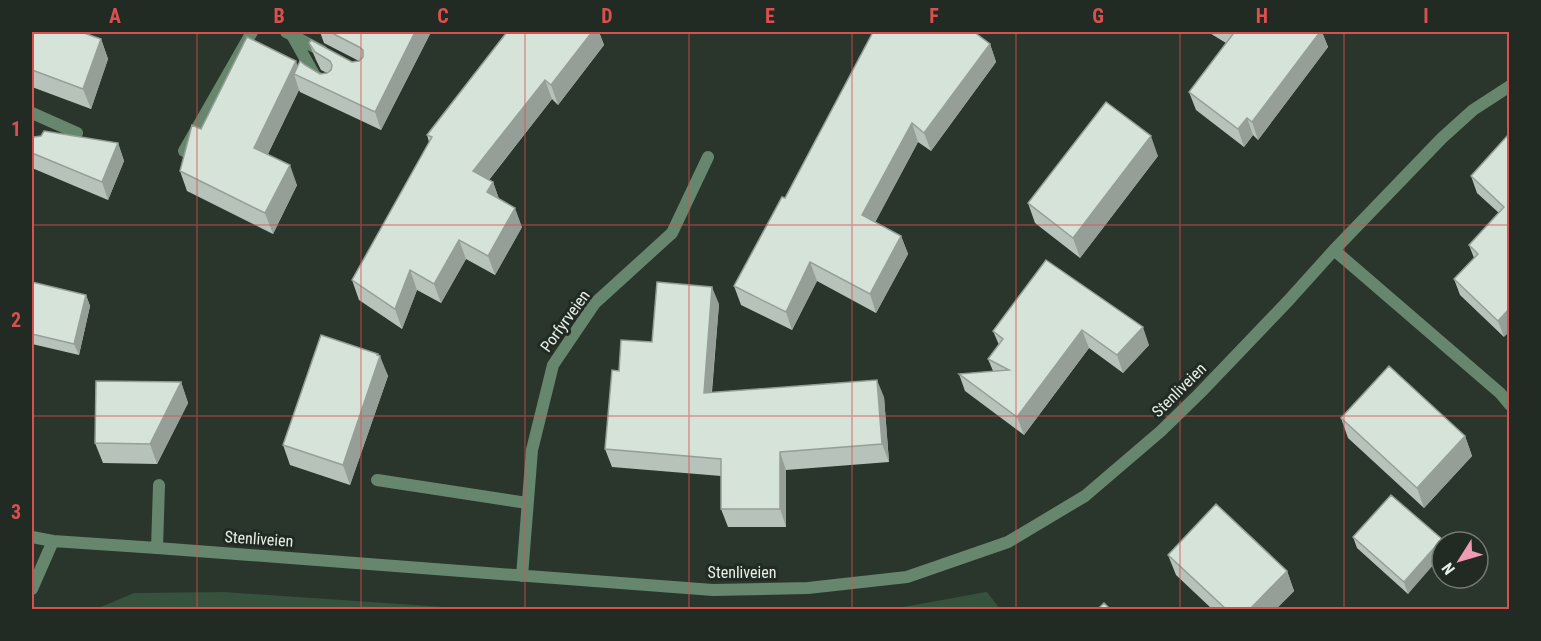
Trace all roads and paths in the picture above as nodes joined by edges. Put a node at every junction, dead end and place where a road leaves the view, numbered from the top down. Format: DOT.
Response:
graph roads {
  1 [pos="252,32"];
  2 [pos="289,33"];
  3 [pos="332,56"];
  4 [pos="330,84"];
  5 [pos="1509,86"];
  6 [pos="32,113"];
  7 [pos="77,133"];
  8 [pos="184,151"];
  9 [pos="708,158"];
  10 [pos="1334,250"];
  11 [pos="1509,405"];
  12 [pos="377,480"];
  13 [pos="159,485"];
  14 [pos="527,503"];
  15 [pos="32,537"];
  16 [pos="53,541"];
  17 [pos="157,548"];
  18 [pos="522,576"];
  19 [pos="32,589"];
  1 -- 8 [label="street"];
  2 -- 3 [label="street"];
  2 -- 4 [label="street"];
  5 -- 10 [label="street, Stenliveien"];
  6 -- 7 [label="street"];
  9 -- 14 [label="street, Porfyrveien"];
  10 -- 11 [label="street"];
  10 -- 18 [label="street, Stenliveien"];
  12 -- 14 [label="street"];
  13 -- 17 [label="street"];
  14 -- 18 [label="street, Porfyrveien"];
  15 -- 16 [label="street, Stenliveien"];
  16 -- 17 [label="street, Stenliveien"];
  16 -- 19 [label="street"];
  17 -- 18 [label="street, Stenliveien"];
}
